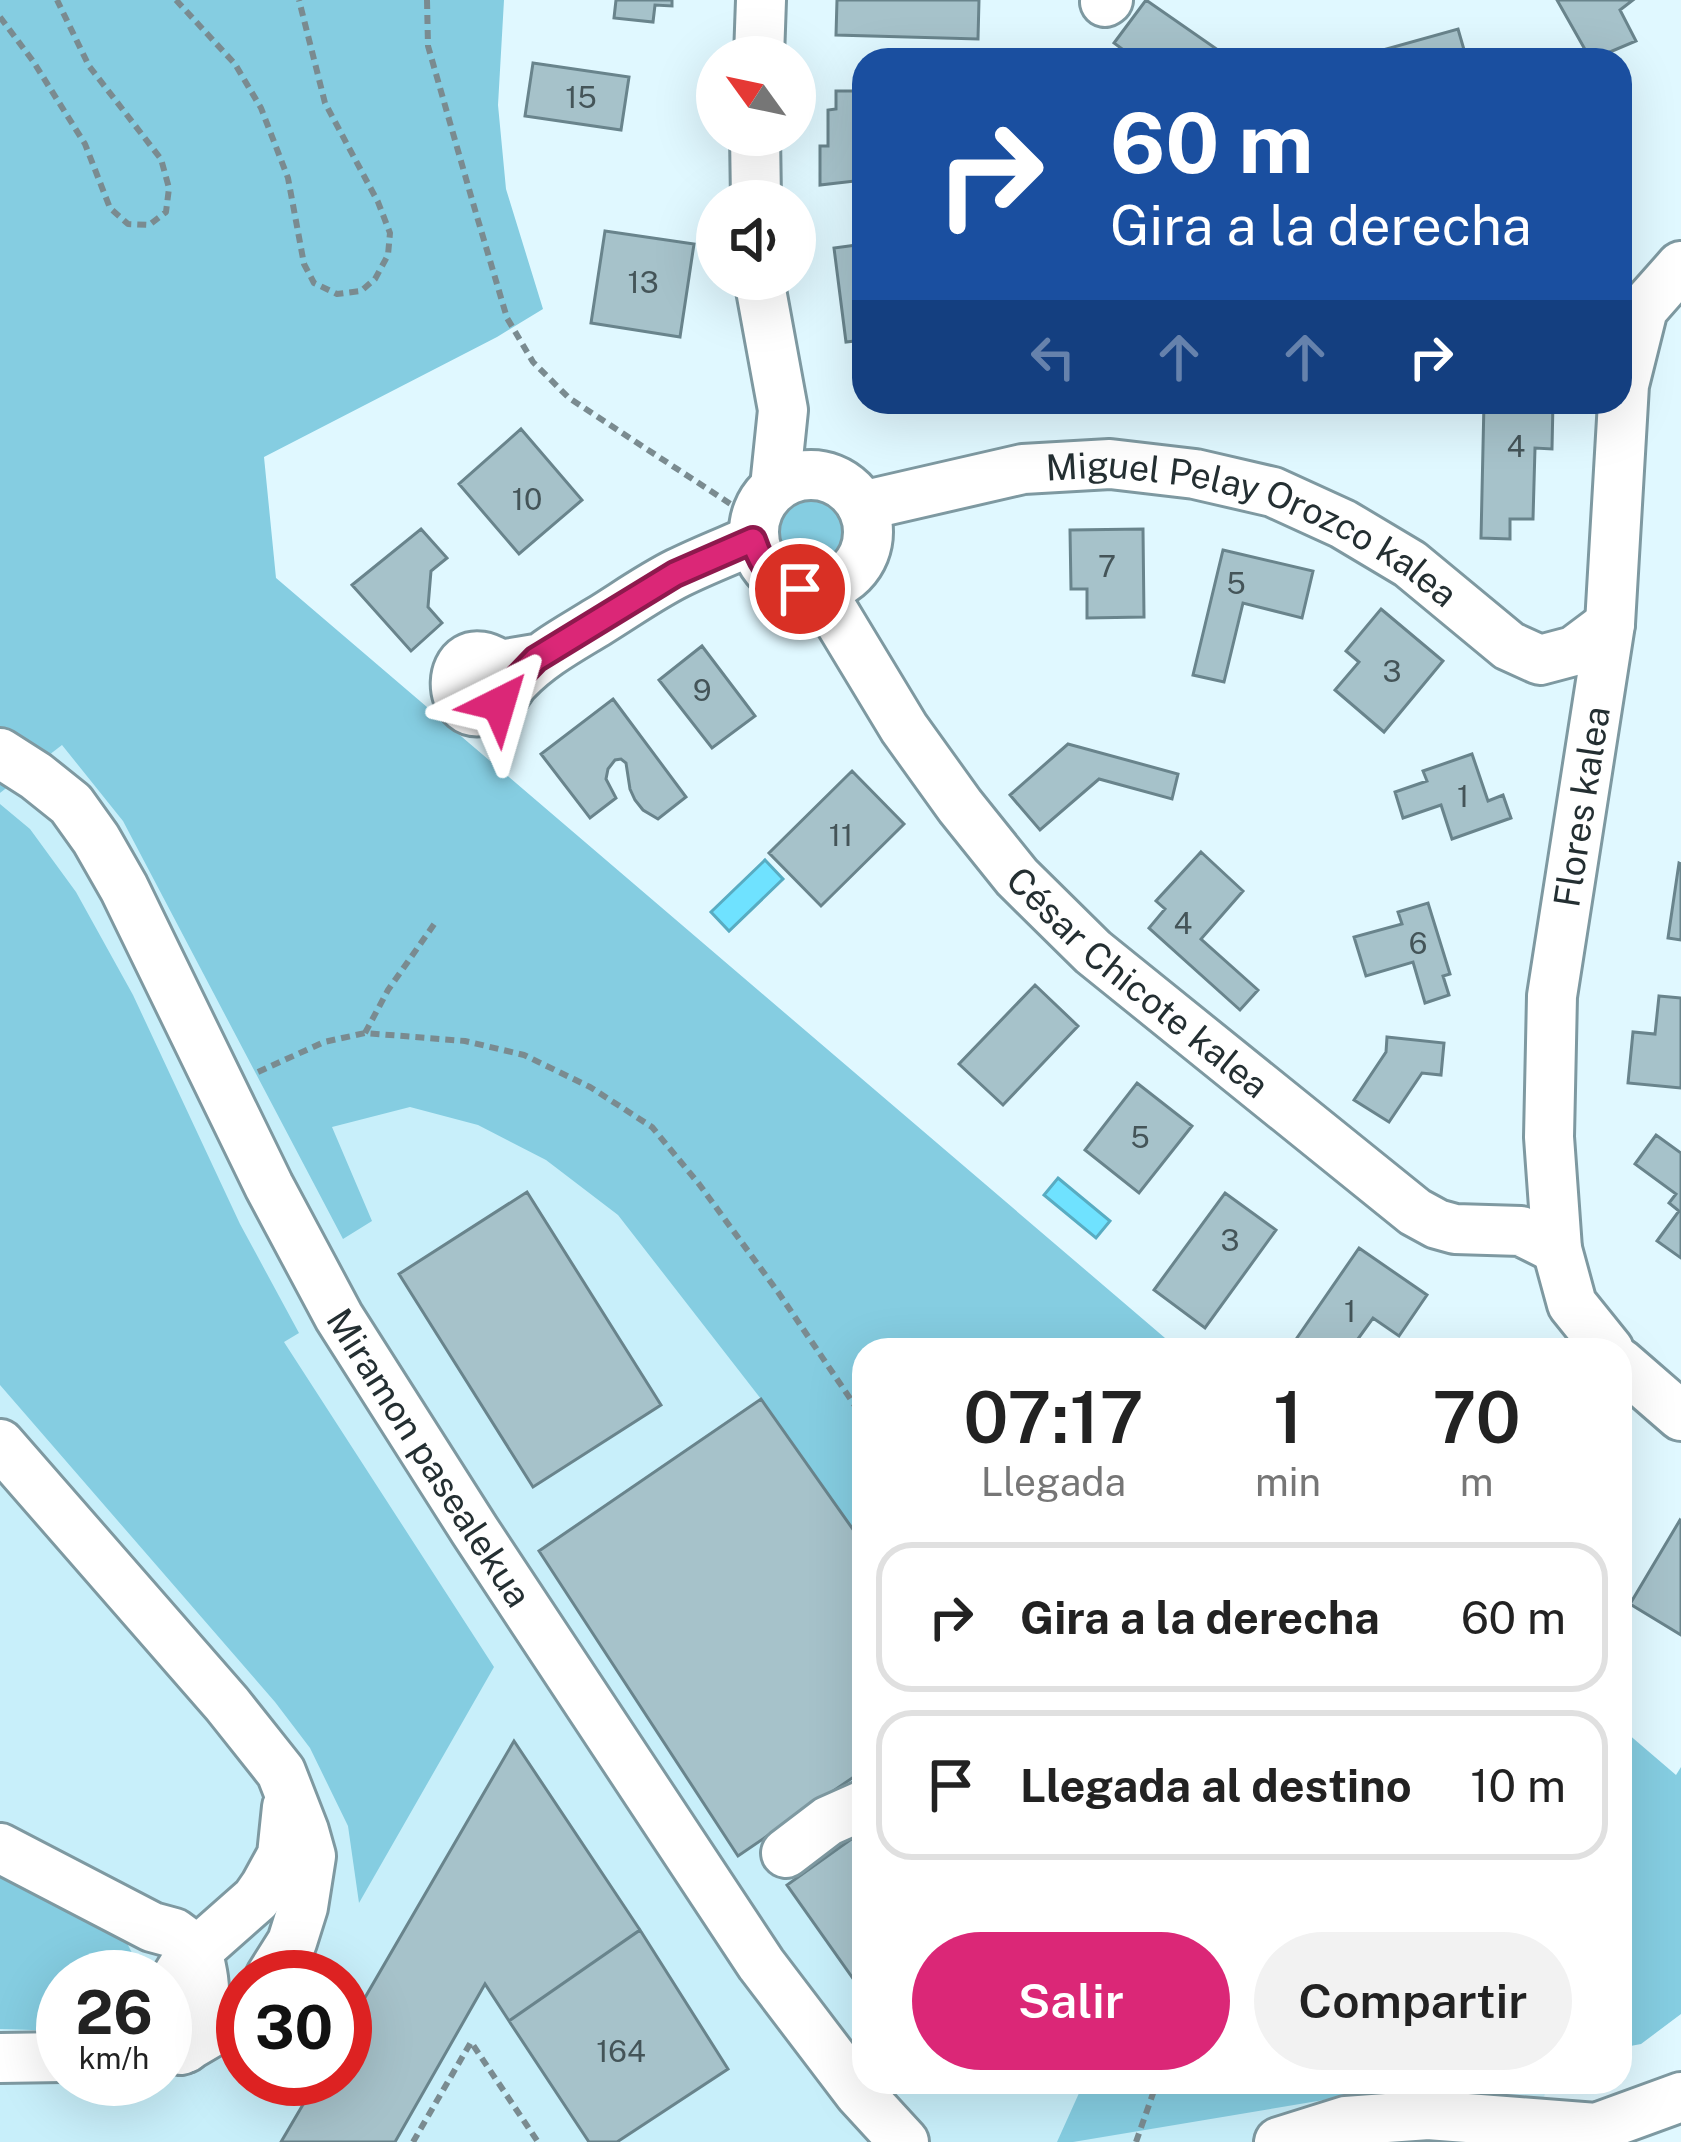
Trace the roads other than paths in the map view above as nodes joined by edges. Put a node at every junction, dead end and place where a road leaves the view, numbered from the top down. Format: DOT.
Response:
graph roads {
  1 [pos="761,0"];
  2 [pos="760,36"];
  3 [pos="1681,266"];
  4 [pos="763,300"];
  5 [pos="1632,354"];
  6 [pos="783,410"];
  7 [pos="1622,414"];
  8 [pos="824,476"];
  9 [pos="862,506"];
  10 [pos="761,516"];
  11 [pos="820,589"];
  12 [pos="1610,624"];
  13 [pos="514,671"];
  14 [pos="0,753"];
  15 [pos="1557,1250"];
  16 [pos="1599,1338"];
  17 [pos="1632,1373"];
  18 [pos="1681,1416"];
  19 [pos="0,1444"];
  20 [pos="290,1791"];
  21 [pos="852,1810"];
  22 [pos="0,1848"];
  23 [pos="786,1853"];
  24 [pos="238,1914"];
  25 [pos="171,1947"];
  26 [pos="276,1950"];
  27 [pos="287,1950"];
  28 [pos="192,1967"];
  29 [pos="192,2027"];
  30 [pos="0,2057"];
  31 [pos="36,2058"];
  32 [pos="852,2084"];
  33 [pos="860,2094"];
  34 [pos="1681,2097"];
  35 [pos="1610,2135"];
  36 [pos="904,2142"];
  37 [pos="1280,2142"];
  1 -- 2 [label="street"];
  3 -- 5 [label="street, Flores kalea"];
  4 -- 6 [label="street"];
  6 -- 8 [label="street"];
  6 -- 10 [label="street"];
  7 -- 12 [label="street, Flores kalea"];
  8 -- 9 [label="street"];
  8 -- 10 [label="street"];
  9 -- 11 [label="street"];
  9 -- 12 [label="street, Miguel Pelay Orozco kalea"];
  10 -- 11 [label="street"];
  10 -- 13 [label="street"];
  11 -- 15 [label="street, César Chicote kalea"];
  12 -- 15 [label="street, Flores kalea"];
  14 -- 32 [label="street, Miramon pasealekua"];
  15 -- 16 [label="street, Flores kalea"];
  17 -- 18 [label="street"];
  19 -- 20 [label="street"];
  20 -- 24 [label="street"];
  20 -- 27 [label="street"];
  21 -- 23 [label="street"];
  22 -- 25 [label="street"];
  24 -- 25 [label="street"];
  24 -- 26 [label="street"];
  28 -- 29 [label="street"];
  30 -- 31 [label="street"];
  33 -- 36 [label="street, Miramon pasealekua"];
  34 -- 35 [label="street"];
  35 -- 37 [label="street"];
}
